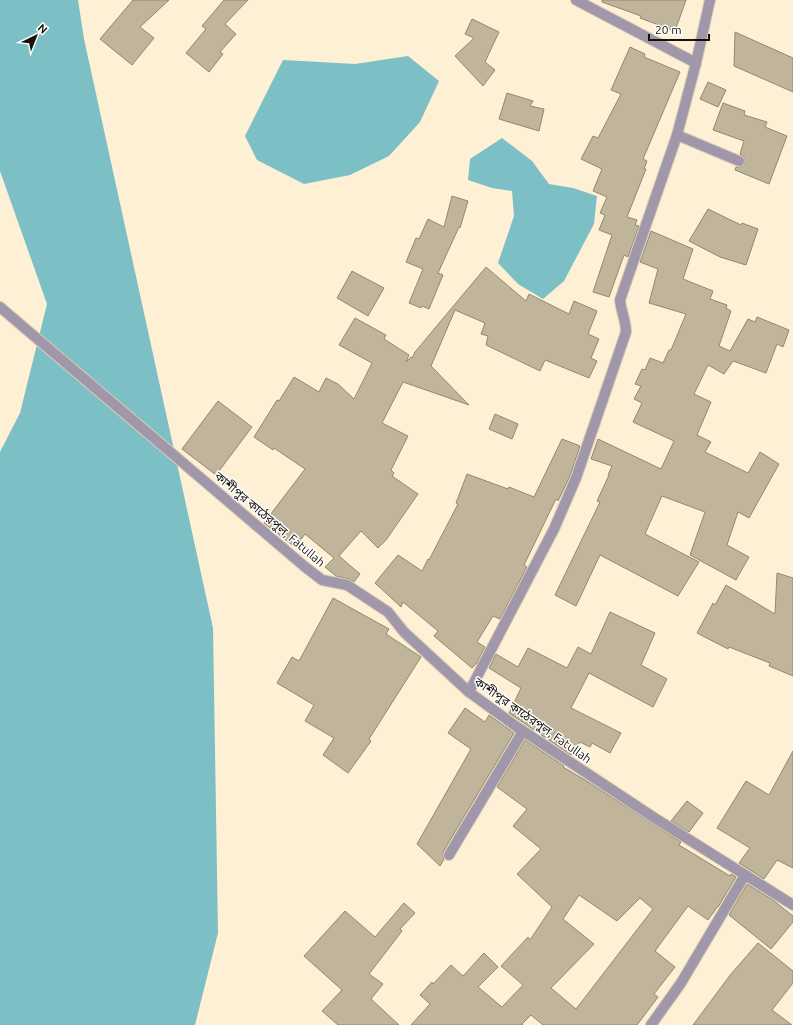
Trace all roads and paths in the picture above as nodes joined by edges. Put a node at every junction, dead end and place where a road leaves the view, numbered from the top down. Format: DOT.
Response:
graph roads {
  1 [pos="576,0"];
  2 [pos="710,0"];
  3 [pos="696,63"];
  4 [pos="677,135"];
  5 [pos="739,161"];
  6 [pos="0,307"];
  7 [pos="469,692"];
  8 [pos="523,731"];
  9 [pos="450,855"];
  10 [pos="746,875"];
  11 [pos="793,904"];
  12 [pos="650,1025"];
  1 -- 3 [label="street"];
  2 -- 3 [label="street"];
  3 -- 4 [label="street"];
  4 -- 5 [label="street"];
  4 -- 7 [label="street"];
  6 -- 7 [label="street, কাশীপুর কাঠেরপুল, Fatullah"];
  7 -- 8 [label="street, কাশীপুর কাঠেরপুল, Fatullah"];
  8 -- 9 [label="street"];
  8 -- 10 [label="street, কাশীপুর কাঠেরপুল, Fatullah"];
  10 -- 11 [label="street, কাশীপুর কাঠেরপুল, Fatullah"];
  10 -- 12 [label="street"];
}
